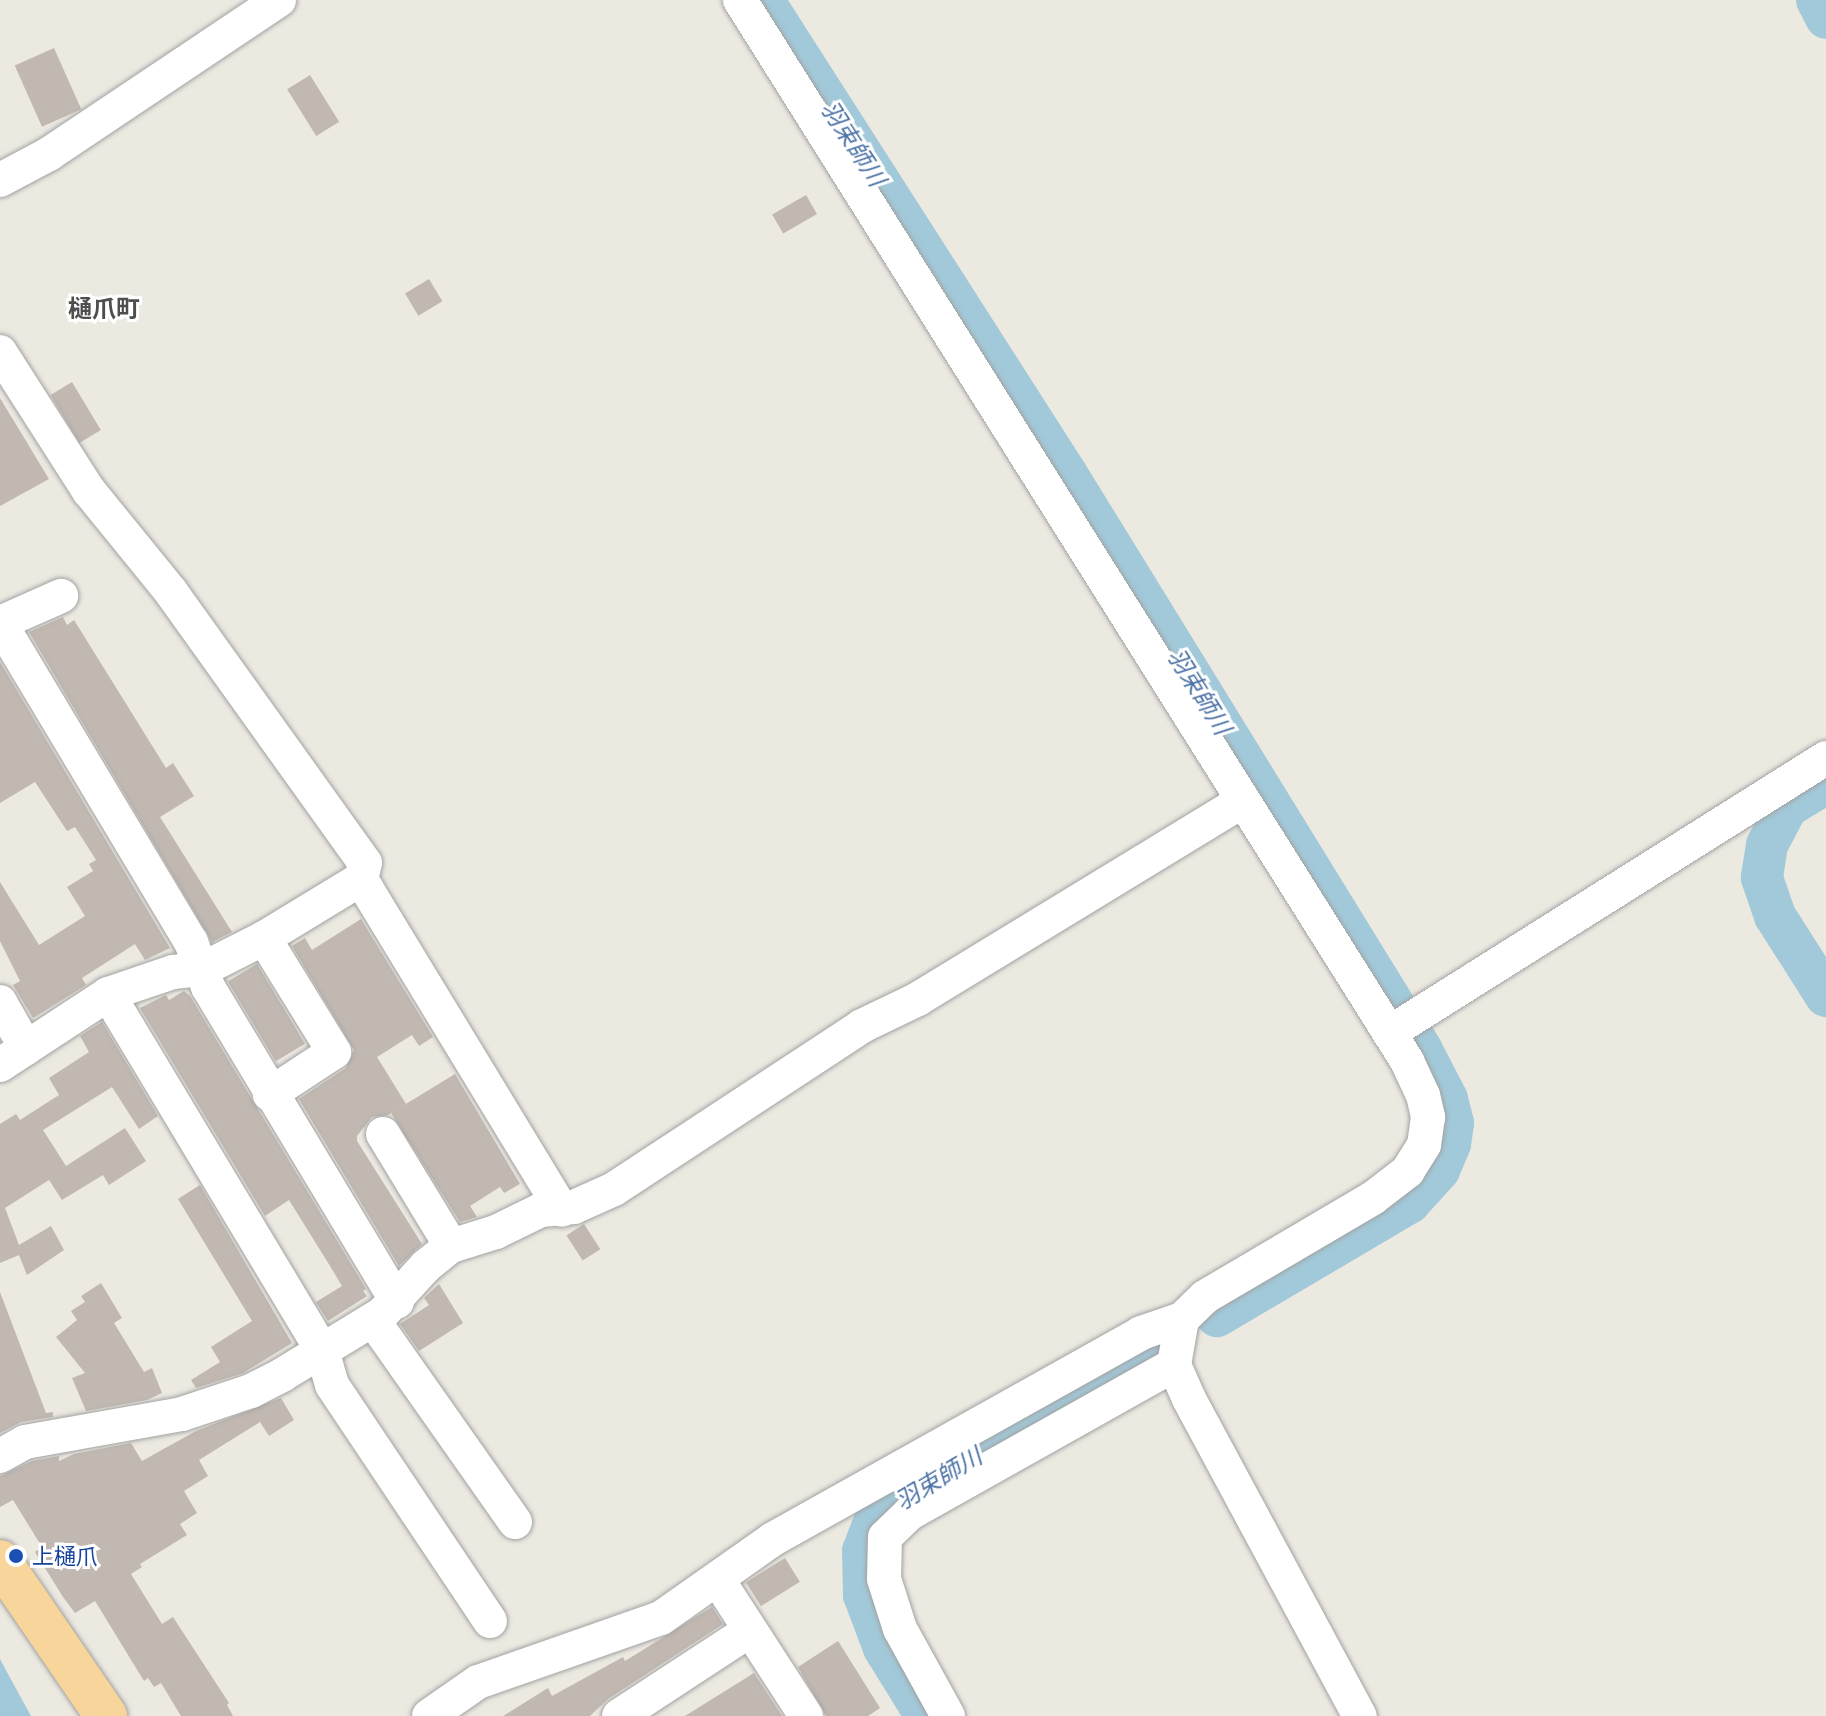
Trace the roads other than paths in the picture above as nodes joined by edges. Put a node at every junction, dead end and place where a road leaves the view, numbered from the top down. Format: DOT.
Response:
graph roads {
  1 [pos="279,0"];
  2 [pos="740,0"];
  3 [pos="0,180"];
  4 [pos="0,352"];
  5 [pos="11,397"];
  6 [pos="61,596"];
  7 [pos="0,623"];
  8 [pos="1826,758"];
  9 [pos="1243,801"];
  10 [pos="361,879"];
  11 [pos="264,938"];
  12 [pos="203,969"];
  13 [pos="108,994"];
  14 [pos="0,1002"];
  15 [pos="1389,1033"];
  16 [pos="13,1056"];
  17 [pos="270,1094"];
  18 [pos="383,1134"];
  19 [pos="562,1210"];
  20 [pos="451,1246"];
  21 [pos="385,1311"];
  22 [pos="1182,1319"];
  23 [pos="322,1350"];
  24 [pos="1174,1365"];
  25 [pos="0,1456"];
  26 [pos="515,1522"];
  27 [pos="0,1561"];
  28 [pos="718,1580"];
  29 [pos="490,1621"];
  30 [pos="749,1631"];
  31 [pos="106,1716"];
  32 [pos="429,1716"];
  33 [pos="619,1716"];
  34 [pos="806,1716"];
  35 [pos="948,1716"];
  36 [pos="1360,1716"];
  1 -- 3 [label="street"];
  2 -- 9 [label="street"];
  4 -- 5 [label="street"];
  5 -- 10 [label="street"];
  6 -- 7 [label="street"];
  7 -- 12 [label="street"];
  8 -- 15 [label="street"];
  9 -- 15 [label="street"];
  9 -- 19 [label="street"];
  10 -- 11 [label="street"];
  10 -- 19 [label="street"];
  11 -- 12 [label="street"];
  11 -- 17 [label="street"];
  12 -- 13 [label="street"];
  12 -- 17 [label="street"];
  13 -- 16 [label="street"];
  13 -- 23 [label="street"];
  14 -- 16 [label="street"];
  15 -- 22 [label="street"];
  17 -- 21 [label="street"];
  18 -- 20 [label="street"];
  19 -- 20 [label="street"];
  20 -- 21 [label="street"];
  21 -- 23 [label="street"];
  21 -- 26 [label="street"];
  22 -- 24 [label="street"];
  22 -- 28 [label="street"];
  23 -- 25 [label="street"];
  23 -- 29 [label="street"];
  24 -- 35 [label="street"];
  24 -- 36 [label="street"];
  27 -- 31 [label="main road"];
  28 -- 30 [label="street"];
  28 -- 32 [label="street"];
  30 -- 33 [label="street"];
  30 -- 34 [label="street"];
}
